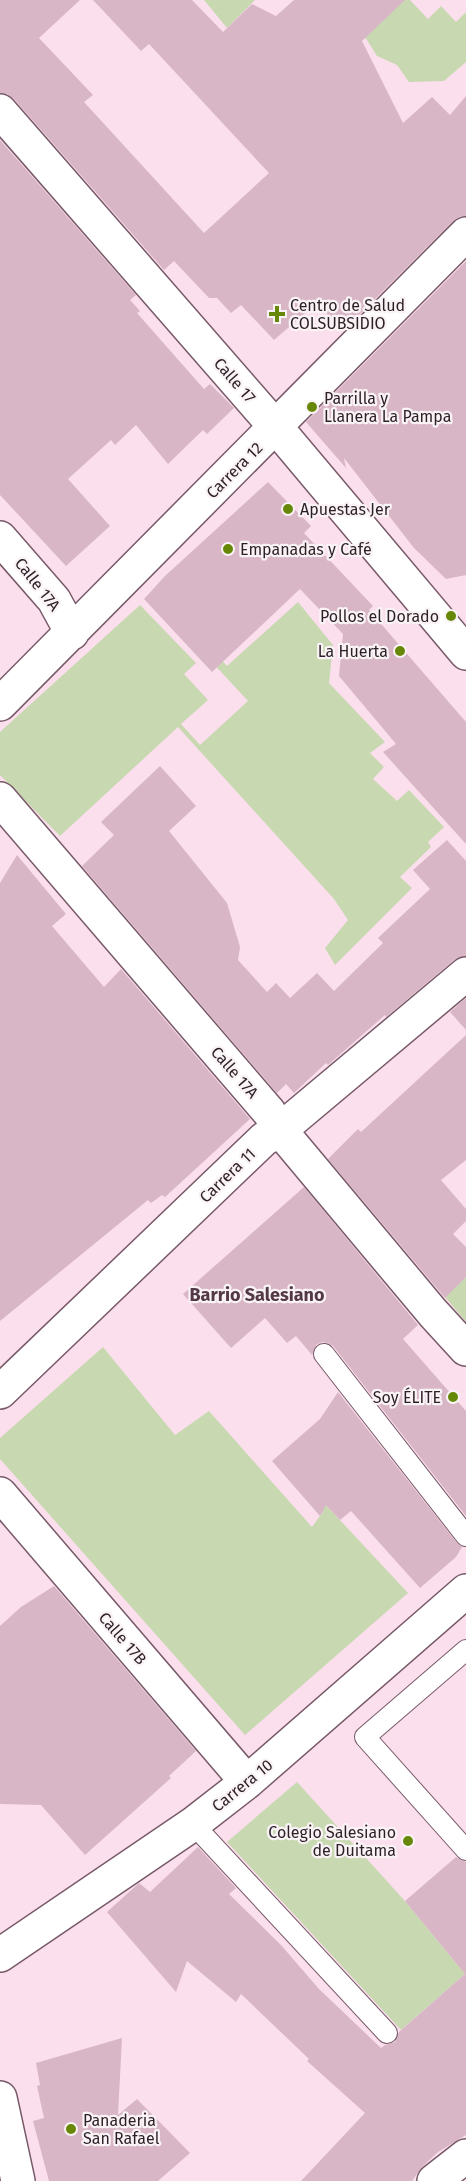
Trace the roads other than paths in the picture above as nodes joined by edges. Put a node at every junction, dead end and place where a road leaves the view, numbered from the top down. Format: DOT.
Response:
graph roads {
  1 [pos="0,111"];
  2 [pos="466,234"];
  3 [pos="276,428"];
  4 [pos="0,538"];
  5 [pos="72,633"];
  6 [pos="466,653"];
  7 [pos="0,704"];
  8 [pos="0,799"];
  9 [pos="466,974"];
  10 [pos="280,1130"];
  11 [pos="466,1349"];
  12 [pos="324,1354"];
  13 [pos="0,1392"];
  14 [pos="0,1494"];
  15 [pos="466,1536"];
  16 [pos="466,1591"];
  17 [pos="466,1650"];
  18 [pos="247,1782"];
  19 [pos="193,1824"];
  20 [pos="466,1850"];
  21 [pos="0,1954"];
  22 [pos="387,2032"];
  23 [pos="0,2098"];
  24 [pos="466,2156"];
  25 [pos="18,2181"];
  26 [pos="434,2181"];
  1 -- 3 [label="street, Calle 17"];
  2 -- 3 [label="street, Carrera 12"];
  3 -- 5 [label="street, Carrera 12"];
  3 -- 6 [label="street, Calle 17"];
  4 -- 5 [label="street, Calle 17A"];
  5 -- 7 [label="street, Carrera 12"];
  8 -- 10 [label="street, Calle 17A"];
  9 -- 10 [label="street, Carrera 11"];
  10 -- 11 [label="street, Calle 17A"];
  10 -- 13 [label="street, Carrera 11"];
  12 -- 15 [label="lane"];
  14 -- 18 [label="street, Calle 17B"];
  16 -- 18 [label="street, Carrera 10"];
  17 -- 20 [label="lane"];
  18 -- 19 [label="street, Carrera 10"];
  19 -- 21 [label="street, Carrera 10"];
  19 -- 22 [label="lane"];
  23 -- 25 [label="street"];
  24 -- 26 [label="street"];
}
